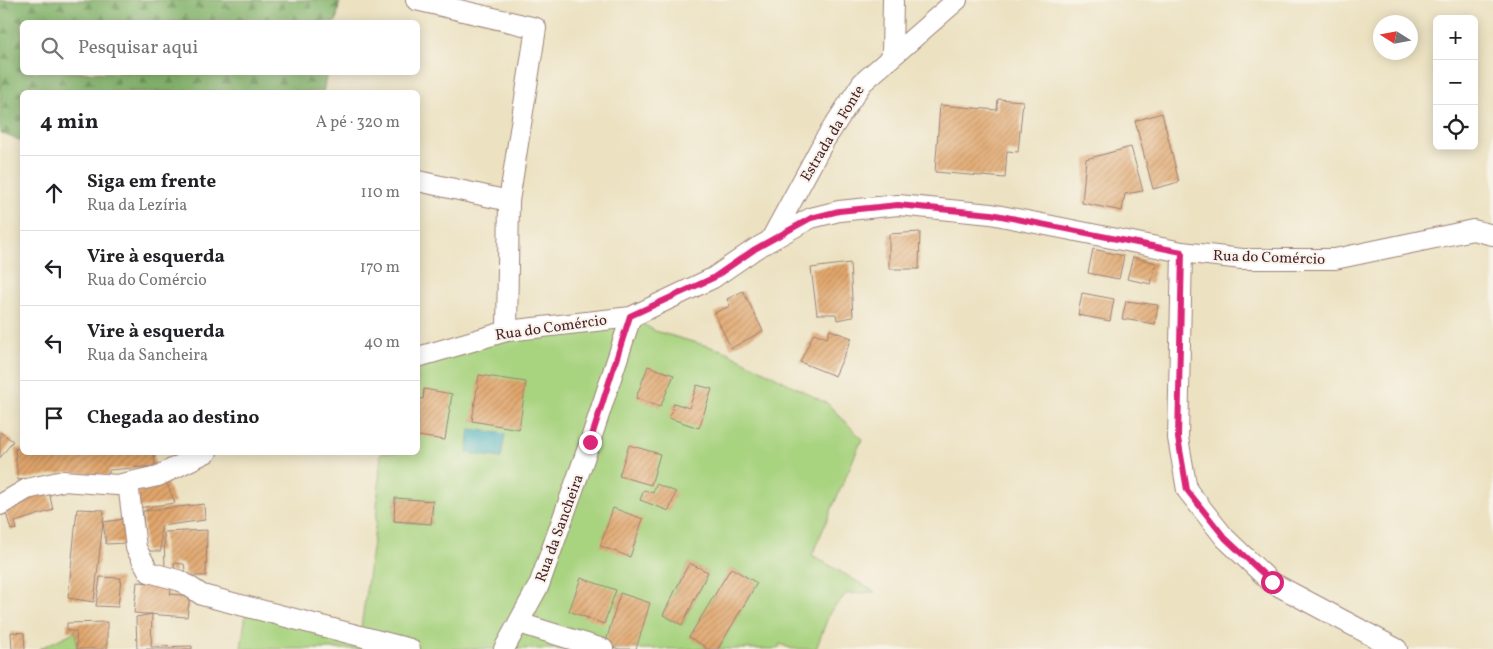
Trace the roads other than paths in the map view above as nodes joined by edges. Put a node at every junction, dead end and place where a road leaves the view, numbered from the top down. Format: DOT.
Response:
graph roads {
  1 [pos="416,0"];
  2 [pos="893,0"];
  3 [pos="957,0"];
  4 [pos="892,55"];
  5 [pos="420,180"];
  6 [pos="509,200"];
  7 [pos="1493,235"];
  8 [pos="770,241"];
  9 [pos="1182,252"];
  10 [pos="630,316"];
  11 [pos="507,331"];
  12 [pos="420,356"];
  13 [pos="201,455"];
  14 [pos="128,483"];
  15 [pos="0,505"];
  16 [pos="519,624"];
  17 [pos="410,649"];
  18 [pos="504,649"];
  19 [pos="603,649"];
  20 [pos="1397,649"];
  1 -- 6 [label="street"];
  2 -- 4 [label="street"];
  3 -- 4 [label="street, Estrada da Fonte"];
  4 -- 8 [label="street, Estrada da Fonte"];
  5 -- 6 [label="street"];
  6 -- 11 [label="street"];
  7 -- 9 [label="street, Rua do Comércio"];
  8 -- 9 [label="street, Rua do Comércio"];
  8 -- 10 [label="street, Rua do Comércio"];
  9 -- 20 [label="street"];
  10 -- 11 [label="street, Rua do Comércio"];
  10 -- 16 [label="street, Rua da Sancheira"];
  11 -- 12 [label="street, Rua do Comércio"];
  13 -- 14 [label="street"];
  14 -- 15 [label="street"];
  14 -- 17 [label="street"];
  16 -- 18 [label="street, Rua da Sancheira"];
  16 -- 19 [label="street"];
}
